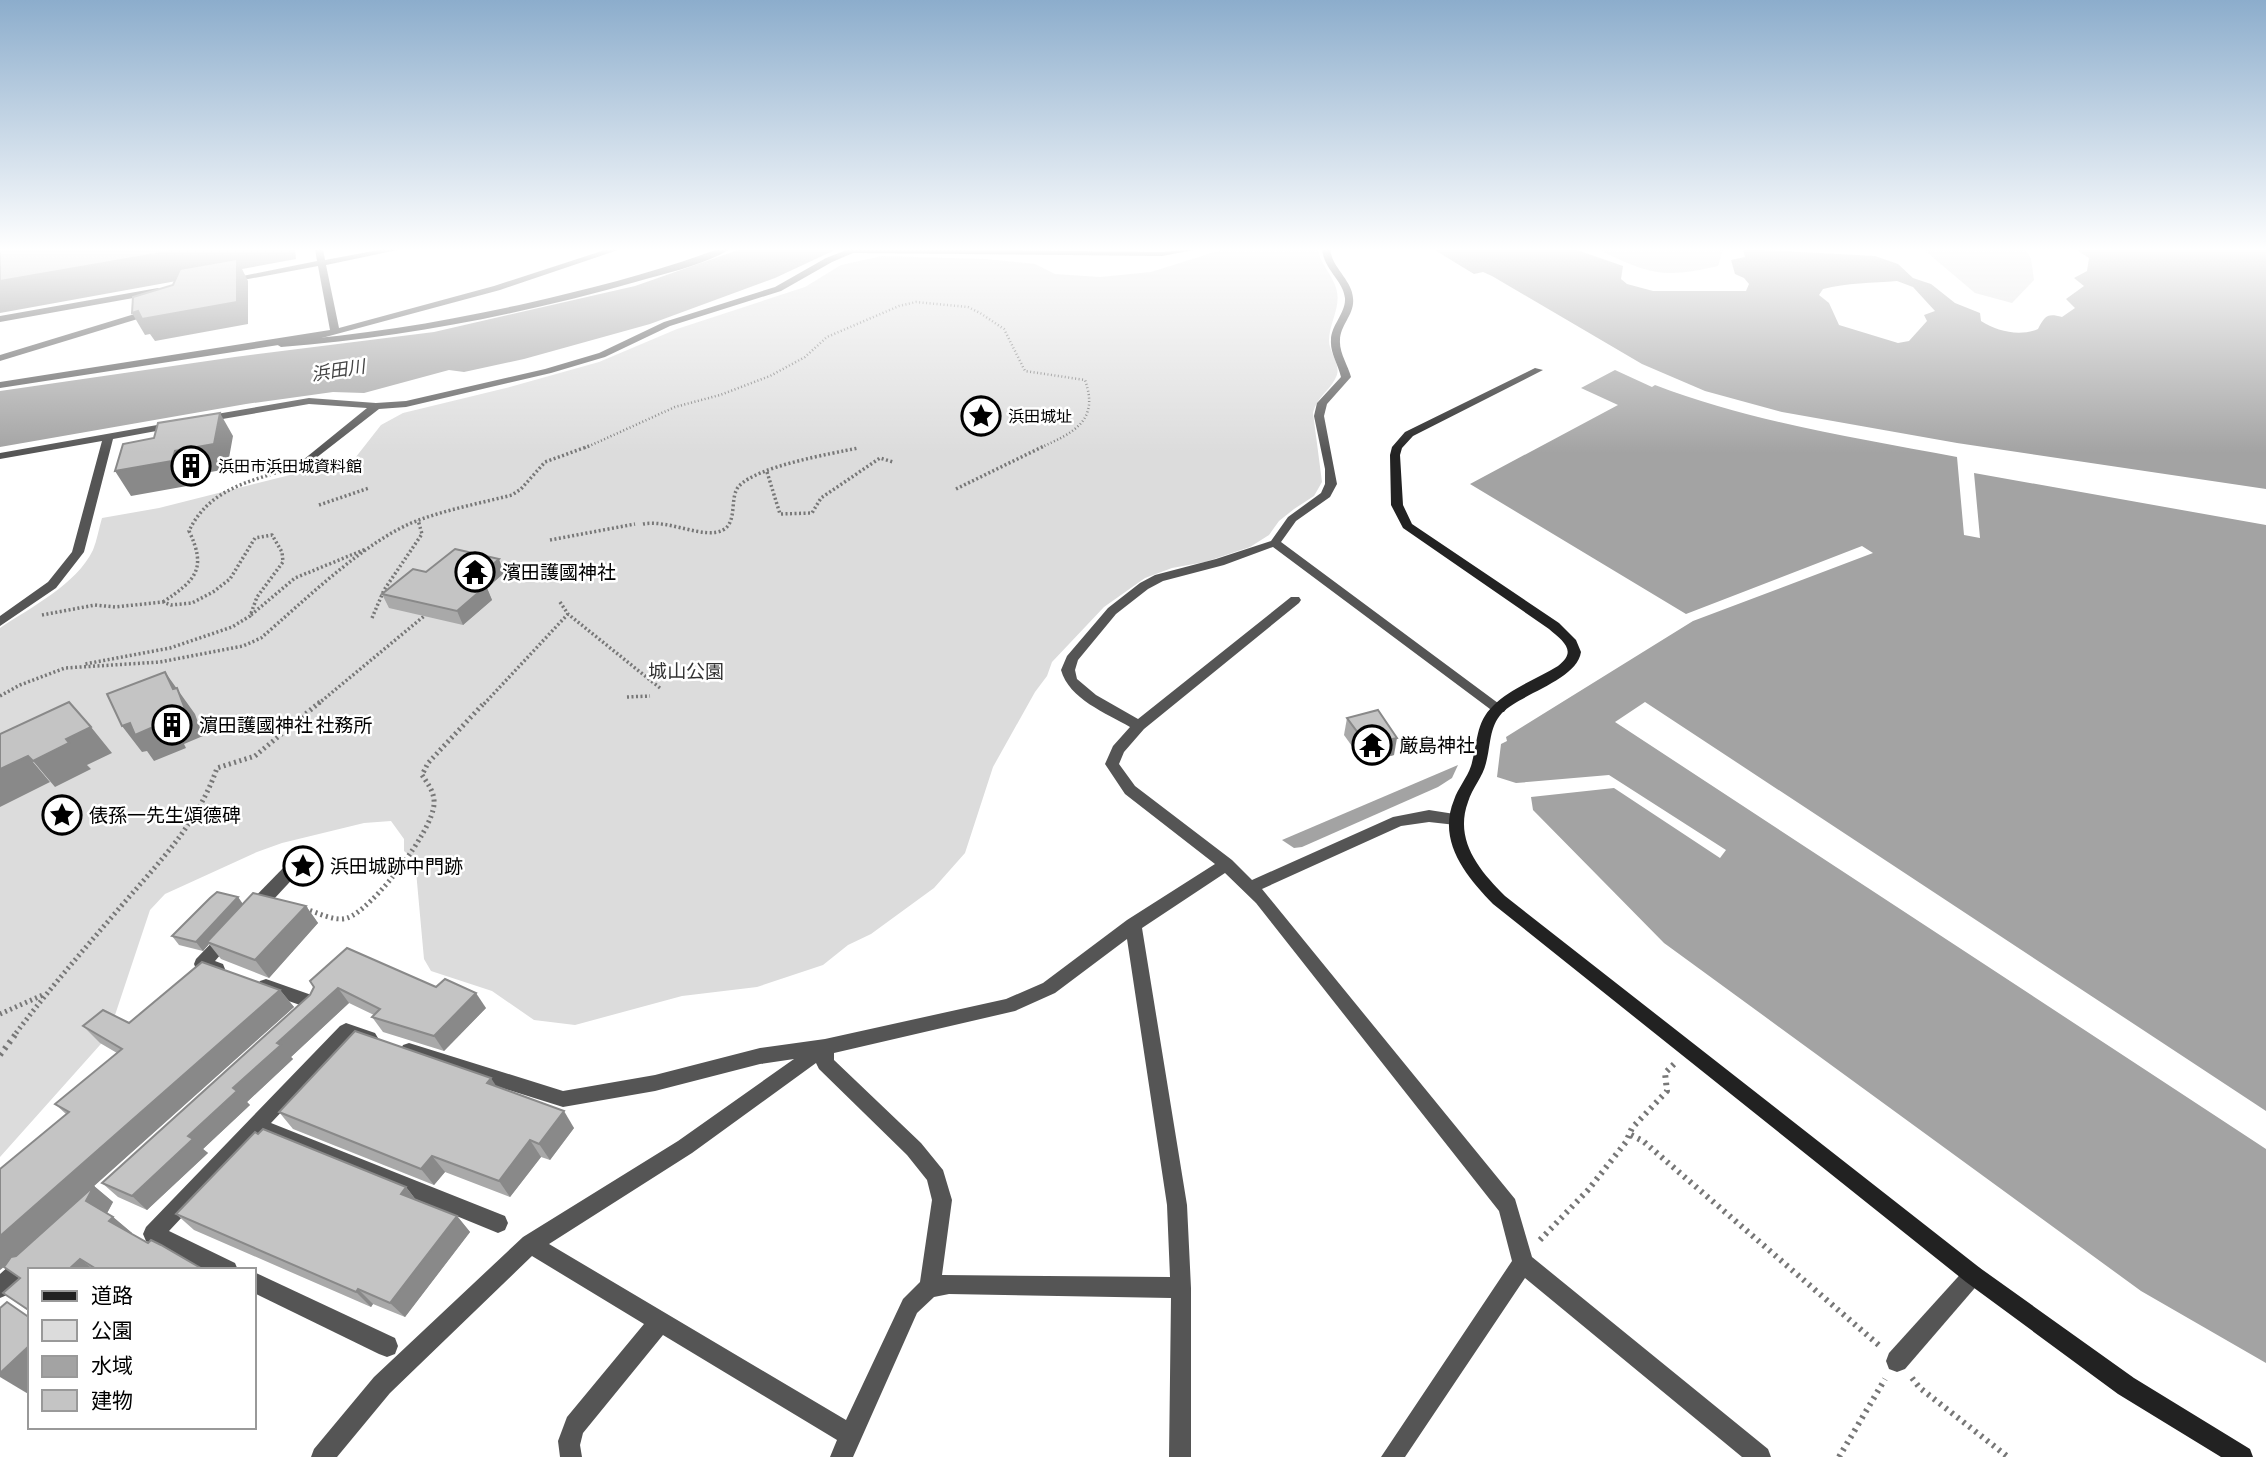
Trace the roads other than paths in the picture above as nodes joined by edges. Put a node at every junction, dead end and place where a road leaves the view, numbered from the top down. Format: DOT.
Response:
graph roads {
  1 [pos="134,317"];
  2 [pos="332,317"];
  3 [pos="394,317"];
  4 [pos="474,317"];
  5 [pos="689,317"];
  6 [pos="1344,317"];
  7 [pos="335,332"];
  8 [pos="281,344"];
  9 [pos="0,358"];
  10 [pos="1538,370"];
  11 [pos="0,385"];
  12 [pos="376,406"];
  13 [pos="199,420"];
  14 [pos="186,423"];
  15 [pos="108,437"];
  16 [pos="0,456"];
  17 [pos="307,462"];
  18 [pos="1275,543"];
  19 [pos="1295,600"];
  20 [pos="0,622"];
  21 [pos="1499,709"];
  22 [pos="1139,726"];
  23 [pos="1455,819"];
  24 [pos="1226,864"];
  25 [pos="294,867"];
  26 [pos="1251,887"];
  27 [pos="1133,925"];
  28 [pos="293,1021"];
  29 [pos="825,1047"];
  30 [pos="255,1125"];
  31 [pos="498,1223"];
  32 [pos="530,1244"];
  33 [pos="40,1251"];
  34 [pos="1523,1263"];
  35 [pos="224,1268"];
  36 [pos="1973,1275"];
  37 [pos="256,1283"];
  38 [pos="0,1288"];
  39 [pos="930,1288"];
  40 [pos="1181,1288"];
  41 [pos="660,1322"];
  42 [pos="387,1346"];
  43 [pos="1897,1361"];
  44 [pos="850,1435"];
  45 [pos="322,1457"];
  46 [pos="571,1457"];
  47 [pos="841,1457"];
  48 [pos="1180,1457"];
  49 [pos="1392,1457"];
  50 [pos="1760,1457"];
  51 [pos="2242,1457"];
  1 -- 9 [label="street"];
  2 -- 7 [label="street"];
  3 -- 7 [label="street"];
  4 -- 8 [label="street"];
  5 -- 12 [label="street"];
  6 -- 18 [label="street"];
  7 -- 8 [label="street"];
  8 -- 11 [label="street"];
  10 -- 21 [label="street"];
  12 -- 13 [label="street"];
  12 -- 17 [label="street"];
  14 -- 15 [label="street"];
  15 -- 16 [label="street"];
  15 -- 20 [label="street"];
  18 -- 21 [label="street"];
  18 -- 22 [label="street"];
  19 -- 22 [label="street"];
  21 -- 23 [label="street"];
  22 -- 24 [label="street"];
  23 -- 26 [label="street"];
  23 -- 36 [label="street"];
  24 -- 26 [label="street"];
  24 -- 27 [label="street"];
  25 -- 28 [label="street"];
  26 -- 34 [label="street"];
  27 -- 29 [label="street"];
  27 -- 40 [label="street"];
  29 -- 30 [label="street"];
  29 -- 32 [label="street"];
  29 -- 39 [label="street"];
  30 -- 31 [label="street"];
  30 -- 35 [label="street"];
  32 -- 41 [label="street"];
  32 -- 45 [label="street"];
  33 -- 38 [label="street"];
  34 -- 49 [label="street"];
  34 -- 50 [label="street"];
  36 -- 43 [label="street"];
  36 -- 51 [label="street"];
  37 -- 42 [label="street"];
  39 -- 40 [label="street"];
  39 -- 44 [label="street"];
  40 -- 48 [label="street"];
  41 -- 44 [label="street"];
  41 -- 46 [label="street"];
  44 -- 47 [label="street"];
}
